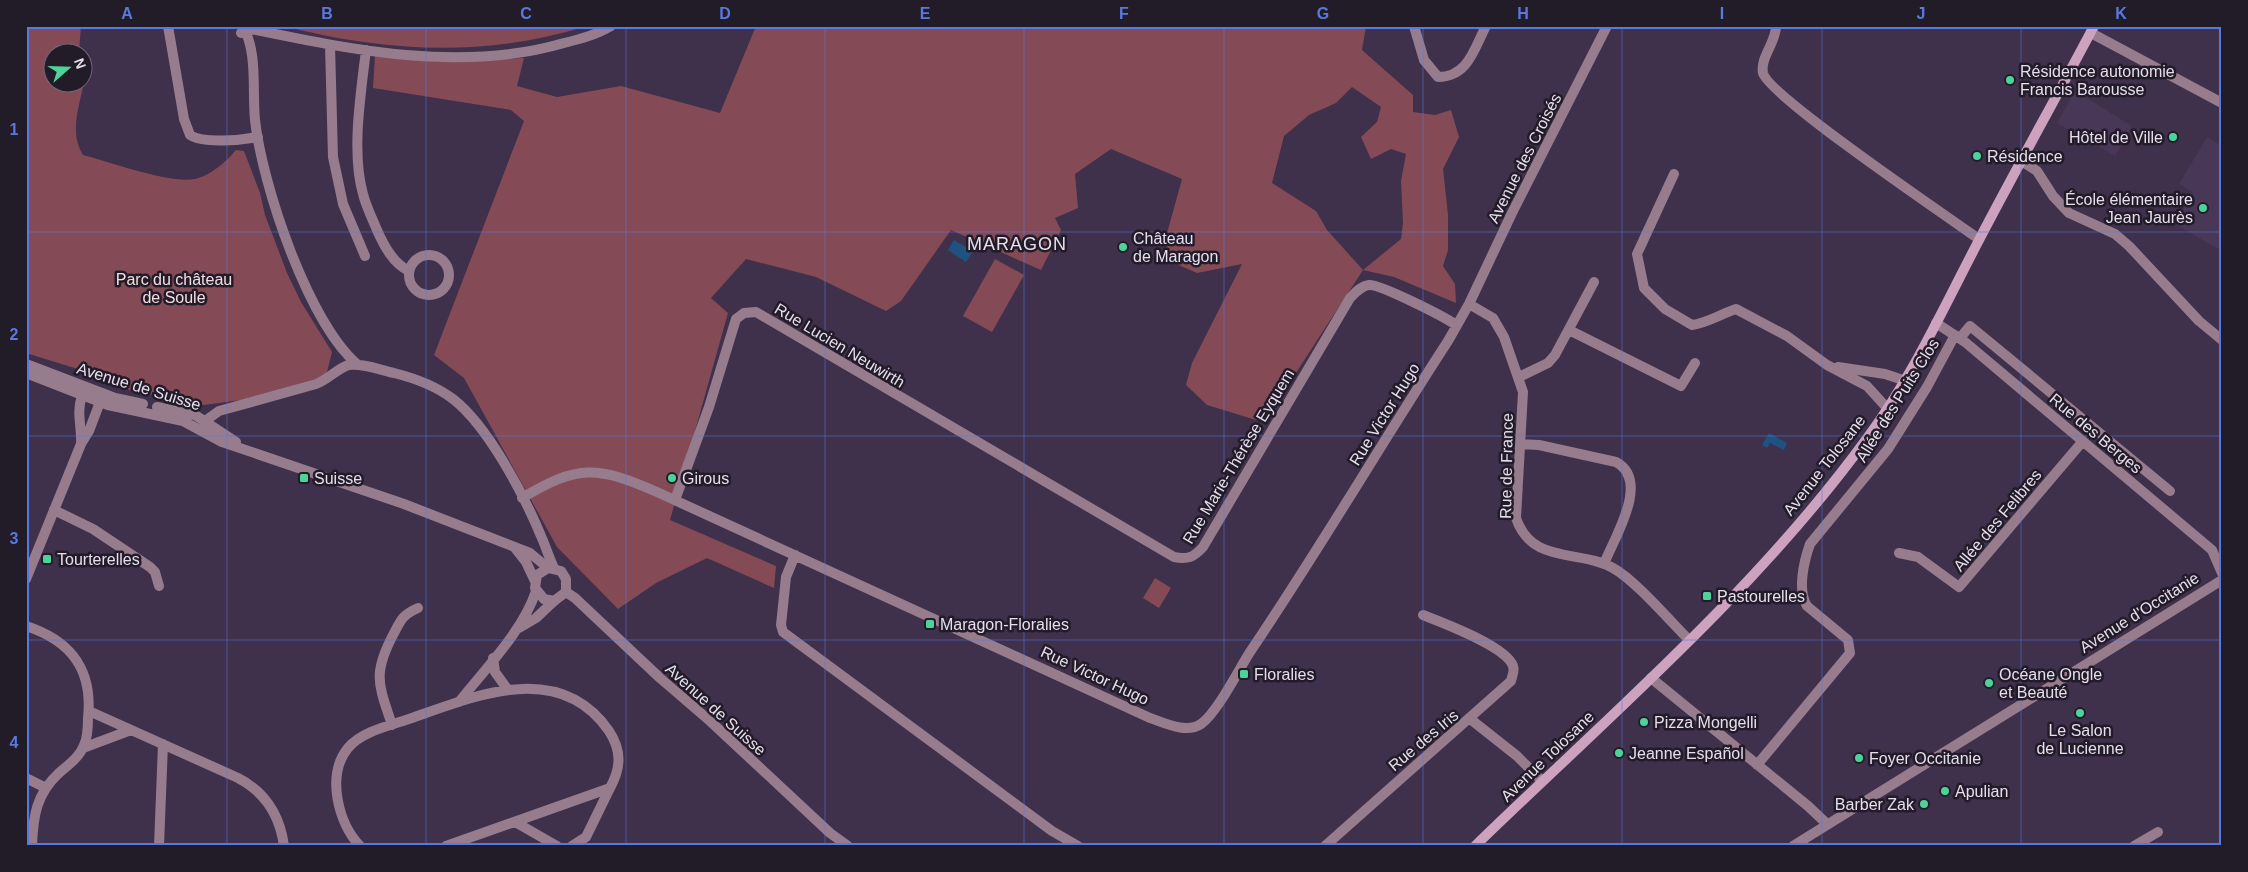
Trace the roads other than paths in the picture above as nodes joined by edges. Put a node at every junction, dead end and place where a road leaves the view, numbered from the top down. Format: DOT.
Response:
graph roads {
  1 [pos="168,26"];
  2 [pos="611,26"];
  3 [pos="1414,26"];
  4 [pos="1486,26"];
  5 [pos="1607,26"];
  6 [pos="1776,26"];
  7 [pos="2093,29"];
  8 [pos="243,30"];
  9 [pos="330,45"];
  10 [pos="366,50"];
  11 [pos="2218,101"];
  12 [pos="258,137"];
  13 [pos="2023,162"];
  14 [pos="1674,174"];
  15 [pos="1979,239"];
  16 [pos="365,256"];
  17 [pos="409,271"];
  18 [pos="1594,282"];
  19 [pos="1469,304"];
  20 [pos="1936,323"];
  21 [pos="1456,325"];
  22 [pos="1569,330"];
  23 [pos="2220,336"];
  24 [pos="1958,337"];
  25 [pos="1695,363"];
  26 [pos="26,364"];
  27 [pos="358,365"];
  28 [pos="1828,365"];
  29 [pos="26,373"];
  30 [pos="1519,377"];
  31 [pos="1903,380"];
  32 [pos="93,390"];
  33 [pos="82,396"];
  34 [pos="100,402"];
  35 [pos="911,405"];
  36 [pos="1887,408"];
  37 [pos="205,421"];
  38 [pos="206,434"];
  39 [pos="2083,441"];
  40 [pos="81,444"];
  41 [pos="1520,444"];
  42 [pos="267,456"];
  43 [pos="2170,491"];
  44 [pos="522,498"];
  45 [pos="675,500"];
  46 [pos="54,510"];
  47 [pos="514,548"];
  48 [pos="2217,550"];
  49 [pos="1899,553"];
  50 [pos="796,555"];
  51 [pos="1604,564"];
  52 [pos="551,568"];
  53 [pos="2222,573"];
  54 [pos="26,580"];
  55 [pos="2222,580"];
  56 [pos="159,586"];
  57 [pos="535,586"];
  58 [pos="566,592"];
  59 [pos="554,600"];
  60 [pos="418,608"];
  61 [pos="1423,615"];
  62 [pos="26,626"];
  63 [pos="516,629"];
  64 [pos="1689,640"];
  65 [pos="493,658"];
  66 [pos="1651,678"];
  67 [pos="508,690"];
  68 [pos="459,702"];
  69 [pos="89,711"];
  70 [pos="1469,718"];
  71 [pos="392,726"];
  72 [pos="131,730"];
  73 [pos="163,744"];
  74 [pos="83,748"];
  75 [pos="1757,765"];
  76 [pos="26,778"];
  77 [pos="1542,781"];
  78 [pos="46,788"];
  79 [pos="610,788"];
  80 [pos="515,822"];
  81 [pos="1827,824"];
  82 [pos="2158,832"];
  83 [pos="32,846"];
  84 [pos="159,846"];
  85 [pos="284,846"];
  86 [pos="360,846"];
  87 [pos="446,846"];
  88 [pos="557,846"];
  89 [pos="572,846"];
  90 [pos="848,846"];
  91 [pos="1078,846"];
  92 [pos="1325,846"];
  93 [pos="1475,846"];
  94 [pos="1793,846"];
  95 [pos="2134,846"];
  1 -- 12 [label="street"];
  2 -- 10 [label="street"];
  3 -- 4 [label="street"];
  5 -- 19 [label="street, Avenue des Croisés"];
  6 -- 15 [label="street"];
  7 -- 11 [label="street"];
  7 -- 13 [label="main road, Avenue Tolosane"];
  8 -- 9 [label="street"];
  8 -- 12 [label="street"];
  9 -- 10 [label="street"];
  9 -- 16 [label="street"];
  10 -- 17 [label="street"];
  12 -- 27 [label="street"];
  13 -- 15 [label="main road, Avenue Tolosane"];
  13 -- 23 [label="street"];
  14 -- 28 [label="street"];
  15 -- 20 [label="main road, Avenue Tolosane"];
  18 -- 22 [label="street"];
  19 -- 21 [label="street, Rue Victor Hugo"];
  19 -- 30 [label="street, Rue de France"];
  20 -- 24 [label="street, Rue des Berges"];
  20 -- 31 [label="main road, Avenue Tolosane"];
  21 -- 35 [label="street, Rue Marie-Thérèse Eyquem"];
  21 -- 50 [label="street, Rue Victor Hugo"];
  22 -- 25 [label="street"];
  22 -- 30 [label="street"];
  24 -- 39 [label="street, Rue des Berges"];
  24 -- 43 [label="street, Rue des Berges"];
  24 -- 75 [label="street, Allée des Puits Clos"];
  26 -- 32 [label="street, Avenue de Suisse"];
  27 -- 37 [label="street"];
  27 -- 44 [label="street"];
  28 -- 31 [label="street"];
  28 -- 36 [label="street"];
  29 -- 33 [label="street, Avenue de Suisse"];
  30 -- 41 [label="street, Rue de France"];
  31 -- 36 [label="main road, Avenue Tolosane"];
  32 -- 33 [label="street"];
  32 -- 34 [label="street"];
  32 -- 37 [label="street, Avenue de Suisse"];
  33 -- 34 [label="street, Avenue de Suisse"];
  33 -- 40 [label="street"];
  34 -- 38 [label="street, Avenue de Suisse"];
  34 -- 40 [label="street"];
  35 -- 45 [label="street, Rue Lucien Neuwirth"];
  36 -- 64 [label="main road, Avenue Tolosane"];
  37 -- 38 [label="street"];
  37 -- 42 [label="street, Avenue de Suisse"];
  38 -- 42 [label="street, Avenue de Suisse"];
  39 -- 48 [label="street, Rue des Berges"];
  39 -- 49 [label="street, Allée des Felibres"];
  40 -- 46 [label="street"];
  41 -- 51 [label="street, Rue de France"];
  41 -- 51 [label="street"];
  42 -- 47 [label="street, Avenue de Suisse"];
  44 -- 45 [label="street, Rue Victor Hugo"];
  44 -- 52 [label="street"];
  45 -- 50 [label="street, Rue Victor Hugo"];
  46 -- 54 [label="street"];
  46 -- 56 [label="street"];
  47 -- 52 [label="street, Avenue de Suisse"];
  47 -- 57 [label="street"];
  48 -- 53 [label="street, Avenue d'Occitanie"];
  50 -- 91 [label="street"];
  51 -- 64 [label="street, Rue de France"];
  52 -- 57 [label="street"];
  52 -- 58 [label="street, Avenue de Suisse"];
  55 -- 81 [label="street, Avenue d'Occitanie"];
  57 -- 59 [label="street"];
  57 -- 63 [label="street"];
  58 -- 59 [label="street"];
  58 -- 90 [label="street, Avenue de Suisse"];
  59 -- 63 [label="street"];
  60 -- 71 [label="street"];
  61 -- 70 [label="street"];
  62 -- 69 [label="street"];
  63 -- 65 [label="street"];
  64 -- 66 [label="main road, Avenue Tolosane"];
  65 -- 67 [label="street"];
  65 -- 68 [label="street"];
  66 -- 75 [label="street"];
  66 -- 77 [label="main road, Avenue Tolosane"];
  67 -- 68 [label="street"];
  67 -- 79 [label="street"];
  68 -- 71 [label="street"];
  69 -- 72 [label="street"];
  69 -- 74 [label="street"];
  70 -- 77 [label="street, Rue des Iris"];
  70 -- 92 [label="street, Rue des Iris"];
  71 -- 86 [label="street"];
  72 -- 73 [label="street"];
  72 -- 74 [label="street"];
  73 -- 84 [label="street"];
  73 -- 85 [label="street"];
  74 -- 78 [label="street"];
  75 -- 81 [label="street"];
  76 -- 78 [label="street"];
  77 -- 93 [label="main road, Avenue Tolosane"];
  78 -- 83 [label="street"];
  79 -- 80 [label="street"];
  79 -- 89 [label="street"];
  80 -- 87 [label="street"];
  80 -- 88 [label="street"];
  81 -- 94 [label="street, Avenue d'Occitanie"];
  82 -- 95 [label="street"];
}
